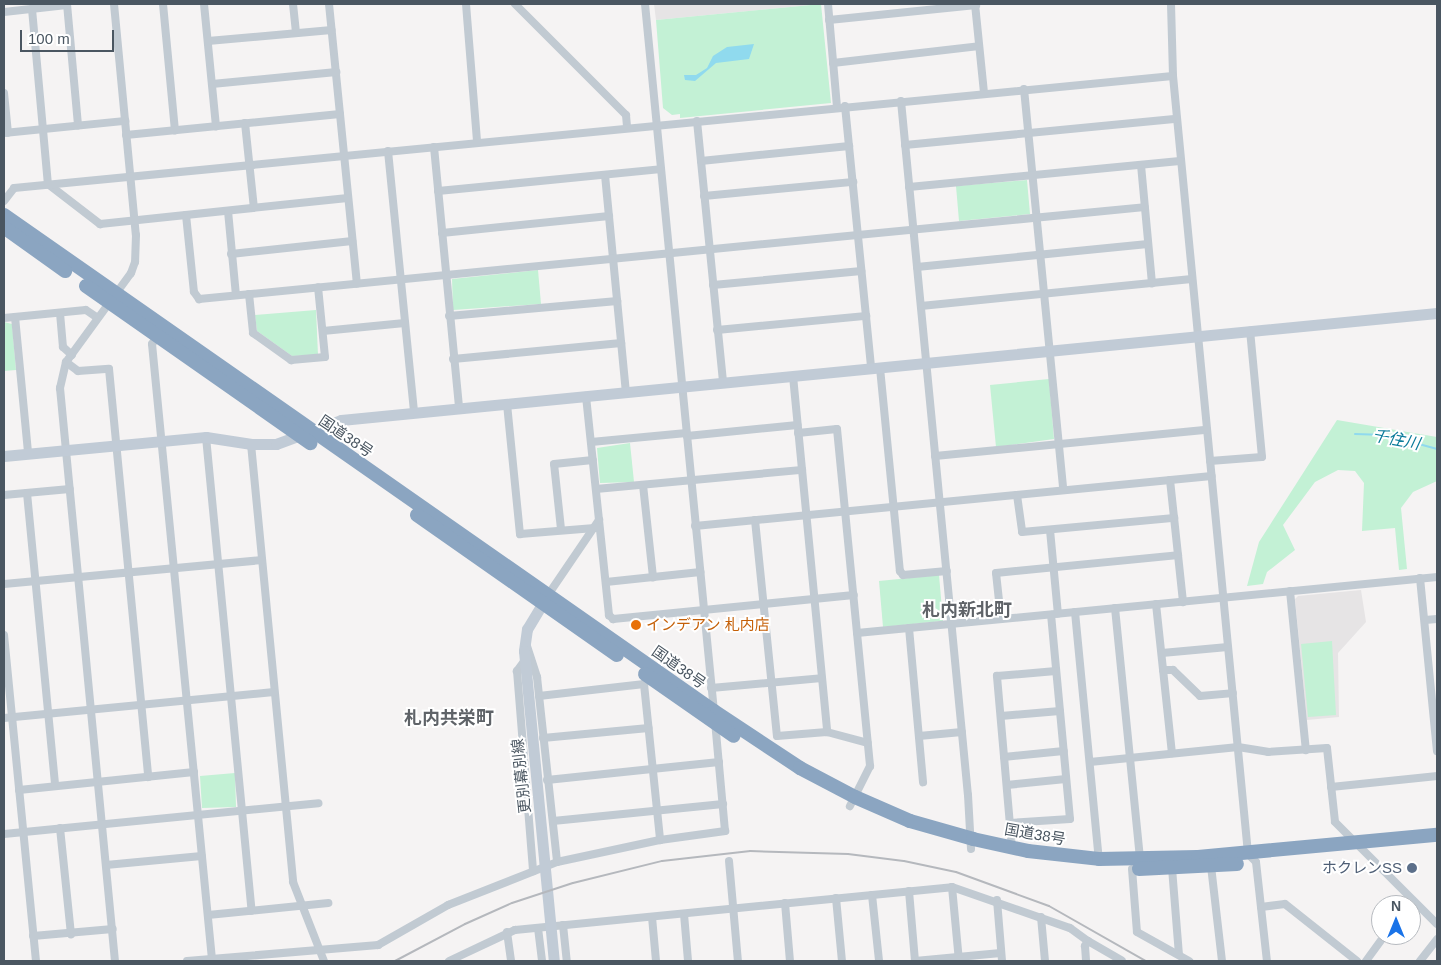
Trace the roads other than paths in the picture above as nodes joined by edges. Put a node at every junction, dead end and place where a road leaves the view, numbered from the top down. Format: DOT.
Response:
graph roads {
  1 [pos="114,4"];
  2 [pos="162,4"];
  3 [pos="204,4"];
  4 [pos="293,4"];
  5 [pos="329,4"];
  6 [pos="466,4"];
  7 [pos="515,4"];
  8 [pos="645,4"];
  9 [pos="828,4"];
  10 [pos="1171,4"];
  11 [pos="67,5"];
  12 [pos="975,5"];
  13 [pos="32,9"];
  14 [pos="4,12"];
  15 [pos="829,20"];
  16 [pos="332,30"];
  17 [pos="296,33"];
  18 [pos="208,41"];
  19 [pos="980,46"];
  20 [pos="833,63"];
  21 [pos="336,72"];
  22 [pos="1172,76"];
  23 [pos="212,84"];
  24 [pos="1024,89"];
  25 [pos="4,93"];
  26 [pos="984,93"];
  27 [pos="901,101"];
  28 [pos="841,107"];
  29 [pos="340,114"];
  30 [pos="1177,119"];
  31 [pos="125,121"];
  32 [pos="697,121"];
  33 [pos="245,123"];
  34 [pos="656,124"];
  35 [pos="78,126"];
  36 [pos="216,126"];
  37 [pos="627,127"];
  38 [pos="43,129"];
  39 [pos="174,130"];
  40 [pos="6,133"];
  41 [pos="1028,133"];
  42 [pos="126,135"];
  43 [pos="477,142"];
  44 [pos="905,145"];
  45 [pos="849,146"];
  46 [pos="434,147"];
  47 [pos="388,151"];
  48 [pos="344,155"];
  49 [pos="701,161"];
  50 [pos="1180,161"];
  51 [pos="249,165"];
  52 [pos="1141,165"];
  53 [pos="661,169"];
  54 [pos="605,175"];
  55 [pos="130,176"];
  56 [pos="1032,176"];
  57 [pos="853,182"];
  58 [pos="48,184"];
  59 [pos="909,187"];
  60 [pos="438,191"];
  61 [pos="704,196"];
  62 [pos="348,198"];
  63 [pos="4,201"];
  64 [pos="1144,207"];
  65 [pos="254,208"];
  66 [pos="228,211"];
  67 [pos="186,215"];
  68 [pos="4,216"];
  69 [pos="609,216"];
  70 [pos="1036,218"];
  71 [pos="135,220"];
  72 [pos="4,227"];
  73 [pos="914,230"];
  74 [pos="442,233"];
  75 [pos="858,235"];
  76 [pos="352,242"];
  77 [pos="1148,244"];
  78 [pos="709,250"];
  79 [pos="669,253"];
  80 [pos="232,254"];
  81 [pos="1040,255"];
  82 [pos="613,259"];
  83 [pos="918,267"];
  84 [pos="861,271"];
  85 [pos="446,275"];
  86 [pos="400,279"];
  87 [pos="1192,279"];
  88 [pos="1152,283"];
  89 [pos="357,284"];
  90 [pos="713,285"];
  91 [pos="318,288"];
  92 [pos="249,294"];
  93 [pos="1044,294"];
  94 [pos="236,295"];
  95 [pos="113,299"];
  96 [pos="617,301"];
  97 [pos="921,306"];
  98 [pos="60,312"];
  99 [pos="1437,313"];
  100 [pos="450,316"];
  101 [pos="866,316"];
  102 [pos="15,317"];
  103 [pos="4,318"];
  104 [pos="98,318"];
  105 [pos="405,323"];
  106 [pos="717,330"];
  107 [pos="160,331"];
  108 [pos="323,331"];
  109 [pos="1250,331"];
  110 [pos="1198,336"];
  111 [pos="621,343"];
  112 [pos="1049,351"];
  113 [pos="72,355"];
  114 [pos="453,359"];
  115 [pos="66,362"];
  116 [pos="926,363"];
  117 [pos="875,368"];
  118 [pos="793,376"];
  119 [pos="722,383"];
  120 [pos="683,387"];
  121 [pos="626,392"];
  122 [pos="586,396"];
  123 [pos="507,404"];
  124 [pos="459,408"];
  125 [pos="414,413"];
  126 [pos="798,429"];
  127 [pos="1207,430"];
  128 [pos="304,433"];
  129 [pos="687,434"];
  130 [pos="206,437"];
  131 [pos="162,440"];
  132 [pos="591,442"];
  133 [pos="251,444"];
  134 [pos="1058,444"];
  135 [pos="116,445"];
  136 [pos="66,449"];
  137 [pos="28,453"];
  138 [pos="4,456"];
  139 [pos="935,456"];
  140 [pos="592,460"];
  141 [pos="1210,461"];
  142 [pos="802,470"];
  143 [pos="1212,476"];
  144 [pos="691,480"];
  145 [pos="1170,480"];
  146 [pos="643,485"];
  147 [pos="70,489"];
  148 [pos="596,489"];
  149 [pos="1063,490"];
  150 [pos="27,493"];
  151 [pos="1018,495"];
  152 [pos="4,496"];
  153 [pos="940,502"];
  154 [pos="894,507"];
  155 [pos="845,512"];
  156 [pos="806,515"];
  157 [pos="1174,518"];
  158 [pos="599,520"];
  159 [pos="755,520"];
  160 [pos="696,526"];
  161 [pos="595,528"];
  162 [pos="561,529"];
  163 [pos="1050,530"];
  164 [pos="1178,555"];
  165 [pos="262,560"];
  166 [pos="218,564"];
  167 [pos="1053,567"];
  168 [pos="174,568"];
  169 [pos="947,571"];
  170 [pos="700,572"];
  171 [pos="129,573"];
  172 [pos="78,577"];
  173 [pos="653,577"];
  174 [pos="1437,577"];
  175 [pos="1420,578"];
  176 [pos="35,581"];
  177 [pos="606,582"];
  178 [pos="4,584"];
  179 [pos="1290,591"];
  180 [pos="854,595"];
  181 [pos="1224,598"];
  182 [pos="545,599"];
  183 [pos="815,599"];
  184 [pos="1183,602"];
  185 [pos="764,604"];
  186 [pos="1156,604"];
  187 [pos="1115,608"];
  188 [pos="704,610"];
  189 [pos="1075,612"];
  190 [pos="1055,614"];
  191 [pos="1437,618"];
  192 [pos="1001,619"];
  193 [pos="1425,620"];
  194 [pos="952,624"];
  195 [pos="909,628"];
  196 [pos="857,633"];
  197 [pos="4,635"];
  198 [pos="524,641"];
  199 [pos="1228,647"];
  200 [pos="1162,653"];
  201 [pos="1437,658"];
  202 [pos="1428,659"];
  203 [pos="525,660"];
  204 [pos="1164,670"];
  205 [pos="1056,671"];
  206 [pos="648,676"];
  207 [pos="822,678"];
  208 [pos="771,683"];
  209 [pos="711,688"];
  210 [pos="274,692"];
  211 [pos="1232,693"];
  212 [pos="231,696"];
  213 [pos="539,696"];
  214 [pos="1434,699"];
  215 [pos="188,700"];
  216 [pos="141,705"];
  217 [pos="90,710"];
  218 [pos="1060,711"];
  219 [pos="48,714"];
  220 [pos="1001,716"];
  221 [pos="714,717"];
  222 [pos="8,718"];
  223 [pos="648,728"];
  224 [pos="827,732"];
  225 [pos="962,732"];
  226 [pos="919,736"];
  227 [pos="543,738"];
  228 [pos="1437,738"];
  229 [pos="868,744"];
  230 [pos="1238,747"];
  231 [pos="1064,750"];
  232 [pos="1306,750"];
  233 [pos="1437,751"];
  234 [pos="1172,753"];
  235 [pos="1004,757"];
  236 [pos="1131,757"];
  237 [pos="719,762"];
  238 [pos="1090,762"];
  239 [pos="653,768"];
  240 [pos="194,772"];
  241 [pos="1437,776"];
  242 [pos="148,777"];
  243 [pos="1066,779"];
  244 [pos="547,780"];
  245 [pos="98,782"];
  246 [pos="923,782"];
  247 [pos="1007,785"];
  248 [pos="55,786"];
  249 [pos="1331,787"];
  250 [pos="19,790"];
  251 [pos="853,802"];
  252 [pos="318,803"];
  253 [pos="723,804"];
  254 [pos="285,806"];
  255 [pos="242,810"];
  256 [pos="657,810"];
  257 [pos="198,814"];
  258 [pos="553,821"];
  259 [pos="102,824"];
  260 [pos="1010,824"];
  261 [pos="60,828"];
  262 [pos="23,832"];
  263 [pos="4,834"];
  264 [pos="1437,835"];
  265 [pos="660,840"];
  266 [pos="972,844"];
  267 [pos="1437,844"];
  268 [pos="1359,847"];
  269 [pos="1012,848"];
  270 [pos="202,856"];
  271 [pos="1252,858"];
  272 [pos="1098,859"];
  273 [pos="729,861"];
  274 [pos="558,862"];
  275 [pos="106,865"];
  276 [pos="1137,866"];
  277 [pos="1211,866"];
  278 [pos="1172,868"];
  279 [pos="533,871"];
  280 [pos="952,887"];
  281 [pos="909,891"];
  282 [pos="872,895"];
  283 [pos="1403,895"];
  284 [pos="836,898"];
  285 [pos="997,900"];
  286 [pos="785,903"];
  287 [pos="328,904"];
  288 [pos="302,906"];
  289 [pos="1261,907"];
  290 [pos="733,908"];
  291 [pos="252,911"];
  292 [pos="1421,911"];
  293 [pos="684,914"];
  294 [pos="208,915"];
  295 [pos="652,917"];
  296 [pos="1040,917"];
  297 [pos="1437,924"];
  298 [pos="563,925"];
  299 [pos="538,928"];
  300 [pos="113,929"];
  301 [pos="507,932"];
  302 [pos="71,934"];
  303 [pos="33,936"];
  304 [pos="1437,939"];
  305 [pos="1088,941"];
  306 [pos="1378,945"];
  307 [pos="317,949"];
  308 [pos="1179,955"];
  309 [pos="1001,957"];
  310 [pos="212,959"];
  311 [pos="959,959"];
  312 [pos="36,961"];
  313 [pos="115,961"];
  314 [pos="187,961"];
  315 [pos="324,961"];
  316 [pos="449,961"];
  317 [pos="511,961"];
  318 [pos="542,961"];
  319 [pos="554,961"];
  320 [pos="567,961"];
  321 [pos="656,961"];
  322 [pos="688,961"];
  323 [pos="738,961"];
  324 [pos="790,961"];
  325 [pos="842,961"];
  326 [pos="879,961"];
  327 [pos="916,961"];
  328 [pos="1045,961"];
  329 [pos="1086,961"];
  330 [pos="1120,961"];
  331 [pos="1189,961"];
  332 [pos="1222,961"];
  333 [pos="1267,961"];
  334 [pos="1357,961"];
  335 [pos="1366,961"];
  336 [pos="1420,961"];
  1 -- 31 [label="street"];
  2 -- 39 [label="street"];
  3 -- 18 [label="street"];
  4 -- 17 [label="street"];
  5 -- 16 [label="street"];
  6 -- 43 [label="street"];
  7 -- 37 [label="street"];
  8 -- 34 [label="street"];
  9 -- 15 [label="street"];
  10 -- 22 [label="street"];
  11 -- 13 [label="street"];
  11 -- 35 [label="street"];
  12 -- 15 [label="street"];
  12 -- 19 [label="street"];
  13 -- 14 [label="street"];
  13 -- 38 [label="street"];
  15 -- 20 [label="street"];
  16 -- 17 [label="street"];
  16 -- 21 [label="street"];
  17 -- 18 [label="street"];
  18 -- 23 [label="street"];
  19 -- 20 [label="street"];
  19 -- 26 [label="street"];
  20 -- 28 [label="street"];
  21 -- 23 [label="street"];
  21 -- 29 [label="street"];
  22 -- 24 [label="street"];
  22 -- 30 [label="street"];
  23 -- 36 [label="street"];
  24 -- 26 [label="street"];
  24 -- 41 [label="street"];
  25 -- 40 [label="street"];
  26 -- 27 [label="street"];
  27 -- 28 [label="street"];
  27 -- 44 [label="street"];
  28 -- 32 [label="street"];
  28 -- 45 [label="street"];
  29 -- 33 [label="street"];
  29 -- 48 [label="street"];
  30 -- 41 [label="street"];
  30 -- 50 [label="street"];
  31 -- 35 [label="street"];
  31 -- 42 [label="street"];
  32 -- 34 [label="street"];
  32 -- 49 [label="street"];
  33 -- 36 [label="street"];
  33 -- 51 [label="street"];
  34 -- 37 [label="street"];
  34 -- 53 [label="street"];
  35 -- 38 [label="street"];
  36 -- 39 [label="street"];
  37 -- 43 [label="street"];
  38 -- 40 [label="street"];
  38 -- 58 [label="street"];
  39 -- 42 [label="street"];
  41 -- 44 [label="street"];
  41 -- 56 [label="street"];
  42 -- 55 [label="street"];
  43 -- 46 [label="street"];
  44 -- 59 [label="street"];
  45 -- 49 [label="street"];
  45 -- 57 [label="street"];
  46 -- 47 [label="street"];
  46 -- 60 [label="street"];
  47 -- 48 [label="street"];
  47 -- 86 [label="street"];
  48 -- 51 [label="street"];
  48 -- 62 [label="street"];
  49 -- 61 [label="street"];
  50 -- 52 [label="street"];
  50 -- 87 [label="street"];
  51 -- 55 [label="street"];
  51 -- 65 [label="street"];
  52 -- 56 [label="street"];
  52 -- 64 [label="street"];
  53 -- 54 [label="street"];
  53 -- 79 [label="street"];
  54 -- 60 [label="street"];
  54 -- 69 [label="street"];
  55 -- 58 [label="street"];
  55 -- 71 [label="street"];
  56 -- 59 [label="street"];
  56 -- 70 [label="street"];
  57 -- 61 [label="street"];
  57 -- 75 [label="street"];
  58 -- 63 [label="street"];
  58 -- 71 [label="street"];
  59 -- 73 [label="street"];
  60 -- 74 [label="street"];
  61 -- 78 [label="street"];
  62 -- 65 [label="street"];
  62 -- 76 [label="street"];
  64 -- 70 [label="street"];
  64 -- 77 [label="street"];
  65 -- 66 [label="street"];
  66 -- 67 [label="street"];
  66 -- 80 [label="street"];
  67 -- 71 [label="street"];
  67 -- 94 [label="street"];
  68 -- 95 [label="highway, 国道38号"];
  69 -- 74 [label="street"];
  69 -- 82 [label="street"];
  70 -- 73 [label="street"];
  70 -- 81 [label="street"];
  71 -- 95 [label="street"];
  72 -- 95 [label="highway, 国道38号"];
  73 -- 75 [label="street"];
  73 -- 83 [label="street"];
  74 -- 85 [label="street"];
  75 -- 78 [label="street"];
  75 -- 84 [label="street"];
  76 -- 80 [label="street"];
  76 -- 89 [label="street"];
  77 -- 81 [label="street"];
  77 -- 88 [label="street"];
  78 -- 79 [label="street"];
  78 -- 90 [label="street"];
  79 -- 82 [label="street"];
  79 -- 120 [label="street"];
  80 -- 94 [label="street"];
  81 -- 83 [label="street"];
  81 -- 93 [label="street"];
  82 -- 85 [label="street"];
  82 -- 96 [label="street"];
  83 -- 97 [label="street"];
  84 -- 90 [label="street"];
  84 -- 101 [label="street"];
  85 -- 86 [label="street"];
  85 -- 100 [label="street"];
  86 -- 89 [label="street"];
  86 -- 105 [label="street"];
  87 -- 88 [label="street"];
  87 -- 110 [label="street"];
  88 -- 93 [label="street"];
  89 -- 91 [label="street"];
  90 -- 106 [label="street"];
  91 -- 92 [label="street"];
  91 -- 108 [label="street"];
  92 -- 94 [label="street"];
  92 -- 108 [label="street"];
  93 -- 97 [label="street"];
  93 -- 112 [label="street"];
  95 -- 104 [label="street"];
  95 -- 107 [label="highway, 国道38号"];
  96 -- 100 [label="street"];
  96 -- 111 [label="street"];
  97 -- 116 [label="street"];
  98 -- 102 [label="street"];
  98 -- 104 [label="street"];
  98 -- 113 [label="street"];
  99 -- 109 [label="street"];
  100 -- 114 [label="street"];
  101 -- 106 [label="street"];
  101 -- 117 [label="street"];
  102 -- 103 [label="street"];
  102 -- 137 [label="street"];
  104 -- 113 [label="street"];
  105 -- 108 [label="street"];
  105 -- 125 [label="street"];
  106 -- 119 [label="street"];
  107 -- 128 [label="highway, 国道38号"];
  107 -- 131 [label="street"];
  109 -- 110 [label="street"];
  109 -- 141 [label="street"];
  110 -- 112 [label="street"];
  110 -- 127 [label="street"];
  111 -- 114 [label="street"];
  111 -- 121 [label="street"];
  112 -- 116 [label="street"];
  112 -- 134 [label="street"];
  113 -- 115 [label="street"];
  114 -- 124 [label="street"];
  115 -- 135 [label="street"];
  115 -- 136 [label="street"];
  116 -- 117 [label="street"];
  116 -- 139 [label="street"];
  117 -- 118 [label="street"];
  117 -- 154 [label="street"];
  118 -- 119 [label="street"];
  118 -- 126 [label="street"];
  119 -- 120 [label="street"];
  120 -- 121 [label="street"];
  120 -- 129 [label="street"];
  121 -- 122 [label="street"];
  122 -- 123 [label="street"];
  122 -- 132 [label="street"];
  123 -- 124 [label="street"];
  123 -- 162 [label="street"];
  124 -- 125 [label="street"];
  125 -- 128 [label="street"];
  126 -- 129 [label="street"];
  126 -- 142 [label="street"];
  126 -- 155 [label="street"];
  127 -- 134 [label="street"];
  127 -- 141 [label="street"];
  128 -- 133 [label="street"];
  128 -- 182 [label="highway, 国道38号"];
  129 -- 132 [label="street"];
  129 -- 144 [label="street"];
  130 -- 131 [label="street"];
  130 -- 133 [label="street"];
  130 -- 166 [label="street"];
  131 -- 135 [label="street"];
  131 -- 168 [label="street"];
  132 -- 140 [label="street"];
  133 -- 165 [label="street"];
  134 -- 139 [label="street"];
  134 -- 149 [label="street"];
  135 -- 136 [label="street"];
  135 -- 171 [label="street"];
  136 -- 137 [label="street"];
  136 -- 147 [label="street"];
  137 -- 138 [label="street"];
  139 -- 153 [label="street"];
  140 -- 148 [label="street"];
  140 -- 162 [label="street"];
  141 -- 143 [label="street"];
  142 -- 144 [label="street"];
  142 -- 156 [label="street"];
  143 -- 145 [label="street"];
  143 -- 181 [label="street"];
  144 -- 146 [label="street"];
  144 -- 160 [label="street"];
  145 -- 149 [label="street"];
  145 -- 157 [label="street"];
  146 -- 148 [label="street"];
  146 -- 173 [label="street"];
  147 -- 150 [label="street"];
  147 -- 172 [label="street"];
  148 -- 158 [label="street"];
  149 -- 151 [label="street"];
  150 -- 152 [label="street"];
  150 -- 176 [label="street"];
  151 -- 153 [label="street"];
  151 -- 163 [label="street"];
  153 -- 154 [label="street"];
  153 -- 169 [label="street"];
  154 -- 155 [label="street"];
  154 -- 169 [label="street"];
  155 -- 156 [label="street"];
  155 -- 180 [label="street"];
  156 -- 159 [label="street"];
  156 -- 183 [label="street"];
  157 -- 163 [label="street"];
  157 -- 164 [label="street"];
  158 -- 161 [label="street"];
  158 -- 177 [label="street"];
  159 -- 160 [label="street"];
  159 -- 185 [label="street"];
  160 -- 170 [label="street"];
  161 -- 162 [label="street"];
  161 -- 182 [label="street"];
  163 -- 167 [label="street"];
  164 -- 167 [label="street"];
  164 -- 184 [label="street"];
  165 -- 166 [label="street"];
  165 -- 210 [label="street"];
  166 -- 168 [label="street"];
  166 -- 212 [label="street"];
  167 -- 190 [label="street"];
  167 -- 192 [label="street"];
  168 -- 171 [label="street"];
  168 -- 215 [label="street"];
  169 -- 194 [label="street"];
  170 -- 173 [label="street"];
  170 -- 188 [label="street"];
  171 -- 172 [label="street"];
  171 -- 216 [label="street"];
  172 -- 176 [label="street"];
  172 -- 217 [label="street"];
  173 -- 177 [label="street"];
  174 -- 175 [label="street"];
  175 -- 179 [label="street"];
  175 -- 193 [label="street"];
  176 -- 178 [label="street"];
  176 -- 219 [label="street"];
  177 -- 188 [label="street"];
  179 -- 181 [label="street"];
  179 -- 232 [label="street"];
  180 -- 183 [label="street"];
  180 -- 196 [label="street"];
  181 -- 184 [label="street"];
  181 -- 199 [label="street"];
  182 -- 198 [label="street, 更別幕別線"];
  182 -- 206 [label="highway, 国道38号"];
  183 -- 185 [label="street"];
  183 -- 207 [label="street"];
  184 -- 186 [label="street"];
  185 -- 188 [label="street"];
  185 -- 208 [label="street"];
  186 -- 187 [label="street"];
  186 -- 200 [label="street"];
  187 -- 189 [label="street"];
  187 -- 236 [label="street"];
  188 -- 209 [label="street"];
  189 -- 190 [label="street"];
  189 -- 238 [label="street"];
  190 -- 192 [label="street"];
  190 -- 205 [label="street"];
  191 -- 193 [label="street"];
  192 -- 194 [label="street"];
  193 -- 202 [label="street"];
  194 -- 195 [label="street"];
  194 -- 225 [label="street"];
  195 -- 196 [label="street"];
  195 -- 226 [label="street"];
  196 -- 229 [label="street"];
  197 -- 222 [label="street"];
  198 -- 203 [label="street, 更別幕別線"];
  198 -- 213 [label="street"];
  199 -- 200 [label="street"];
  199 -- 211 [label="street"];
  200 -- 204 [label="street"];
  201 -- 202 [label="street"];
  202 -- 214 [label="street"];
  203 -- 279 [label="street"];
  203 -- 319 [label="street, 更別幕別線"];
  204 -- 211 [label="street"];
  204 -- 234 [label="street"];
  205 -- 218 [label="street"];
  205 -- 220 [label="street"];
  206 -- 213 [label="street"];
  206 -- 221 [label="highway, 国道38号"];
  206 -- 223 [label="street"];
  207 -- 208 [label="street"];
  207 -- 224 [label="street"];
  208 -- 209 [label="street"];
  208 -- 224 [label="street"];
  209 -- 221 [label="street"];
  210 -- 212 [label="street"];
  210 -- 254 [label="street"];
  211 -- 230 [label="street"];
  212 -- 215 [label="street"];
  212 -- 255 [label="street"];
  213 -- 227 [label="street"];
  214 -- 228 [label="street"];
  215 -- 216 [label="street"];
  215 -- 240 [label="street"];
  216 -- 217 [label="street"];
  216 -- 242 [label="street"];
  217 -- 219 [label="street"];
  217 -- 245 [label="street"];
  218 -- 220 [label="street"];
  218 -- 231 [label="street"];
  219 -- 222 [label="street"];
  219 -- 248 [label="street"];
  220 -- 235 [label="street"];
  221 -- 237 [label="street"];
  221 -- 251 [label="highway, 国道38号"];
  222 -- 250 [label="street"];
  223 -- 227 [label="street"];
  223 -- 239 [label="street"];
  224 -- 229 [label="street"];
  225 -- 226 [label="street"];
  225 -- 266 [label="street"];
  226 -- 246 [label="street"];
  227 -- 244 [label="street"];
  228 -- 233 [label="street"];
  229 -- 251 [label="street"];
  230 -- 232 [label="street"];
  230 -- 234 [label="street"];
  230 -- 271 [label="street"];
  231 -- 235 [label="street"];
  231 -- 243 [label="street"];
  232 -- 249 [label="street"];
  234 -- 236 [label="street"];
  235 -- 247 [label="street"];
  236 -- 238 [label="street"];
  236 -- 276 [label="street"];
  237 -- 239 [label="street"];
  237 -- 253 [label="street"];
  238 -- 272 [label="street"];
  239 -- 244 [label="street"];
  239 -- 256 [label="street"];
  240 -- 242 [label="street"];
  240 -- 257 [label="street"];
  241 -- 249 [label="street"];
  242 -- 245 [label="street"];
  243 -- 247 [label="street"];
  243 -- 260 [label="street"];
  244 -- 258 [label="street"];
  245 -- 248 [label="street"];
  245 -- 259 [label="street"];
  247 -- 260 [label="street"];
  248 -- 250 [label="street"];
  249 -- 268 [label="street"];
  250 -- 262 [label="street"];
  251 -- 266 [label="highway, 国道38号"];
  252 -- 254 [label="street"];
  253 -- 256 [label="street"];
  253 -- 265 [label="street"];
  254 -- 255 [label="street"];
  254 -- 288 [label="street"];
  255 -- 257 [label="street"];
  255 -- 291 [label="street"];
  256 -- 258 [label="street"];
  256 -- 265 [label="street"];
  257 -- 259 [label="street"];
  257 -- 270 [label="street"];
  258 -- 274 [label="street"];
  259 -- 261 [label="street"];
  259 -- 275 [label="street"];
  260 -- 269 [label="street"];
  261 -- 262 [label="street"];
  261 -- 302 [label="street"];
  262 -- 263 [label="street"];
  262 -- 303 [label="street"];
  264 -- 268 [label="highway, 国道38号"];
  265 -- 274 [label="street"];
  266 -- 269 [label="highway, 国道38号"];
  266 -- 276 [label="highway, 国道38号"];
  267 -- 268 [label="highway, 国道38号"];
  268 -- 271 [label="highway, 国道38号"];
  268 -- 283 [label="street"];
  269 -- 272 [label="highway, 国道38号"];
  270 -- 275 [label="street"];
  270 -- 294 [label="street"];
  271 -- 276 [label="highway, 国道38号"];
  271 -- 277 [label="highway, 国道38号"];
  271 -- 289 [label="street"];
  272 -- 276 [label="highway, 国道38号"];
  273 -- 290 [label="street"];
  274 -- 279 [label="street"];
  275 -- 300 [label="street"];
  276 -- 278 [label="highway, 国道38号"];
  276 -- 308 [label="street"];
  277 -- 278 [label="highway, 国道38号"];
  277 -- 332 [label="street"];
  278 -- 308 [label="street"];
  279 -- 307 [label="street"];
  280 -- 281 [label="street"];
  280 -- 285 [label="street"];
  280 -- 311 [label="street"];
  281 -- 282 [label="street"];
  281 -- 327 [label="street"];
  282 -- 284 [label="street"];
  282 -- 326 [label="street"];
  284 -- 286 [label="street"];
  284 -- 325 [label="street"];
  285 -- 296 [label="street"];
  285 -- 309 [label="street"];
  286 -- 290 [label="street"];
  286 -- 324 [label="street"];
  287 -- 288 [label="street"];
  288 -- 291 [label="street"];
  288 -- 307 [label="street"];
  289 -- 333 [label="street"];
  289 -- 334 [label="street"];
  290 -- 293 [label="street"];
  290 -- 323 [label="street"];
  291 -- 294 [label="street"];
  292 -- 297 [label="street"];
  293 -- 295 [label="street"];
  293 -- 322 [label="street"];
  294 -- 310 [label="street"];
  295 -- 298 [label="street"];
  295 -- 321 [label="street"];
  296 -- 305 [label="street"];
  296 -- 328 [label="street"];
  298 -- 299 [label="street"];
  298 -- 320 [label="street"];
  299 -- 301 [label="street"];
  299 -- 318 [label="street"];
  300 -- 302 [label="street"];
  300 -- 313 [label="street"];
  301 -- 316 [label="street"];
  301 -- 317 [label="street"];
  302 -- 303 [label="street"];
  303 -- 312 [label="street"];
  304 -- 336 [label="street"];
  305 -- 329 [label="street"];
  305 -- 330 [label="street"];
  306 -- 335 [label="street"];
  307 -- 310 [label="street"];
  307 -- 315 [label="street"];
  308 -- 331 [label="street"];
  309 -- 311 [label="street"];
  310 -- 314 [label="street"];
  311 -- 327 [label="street"];
}
